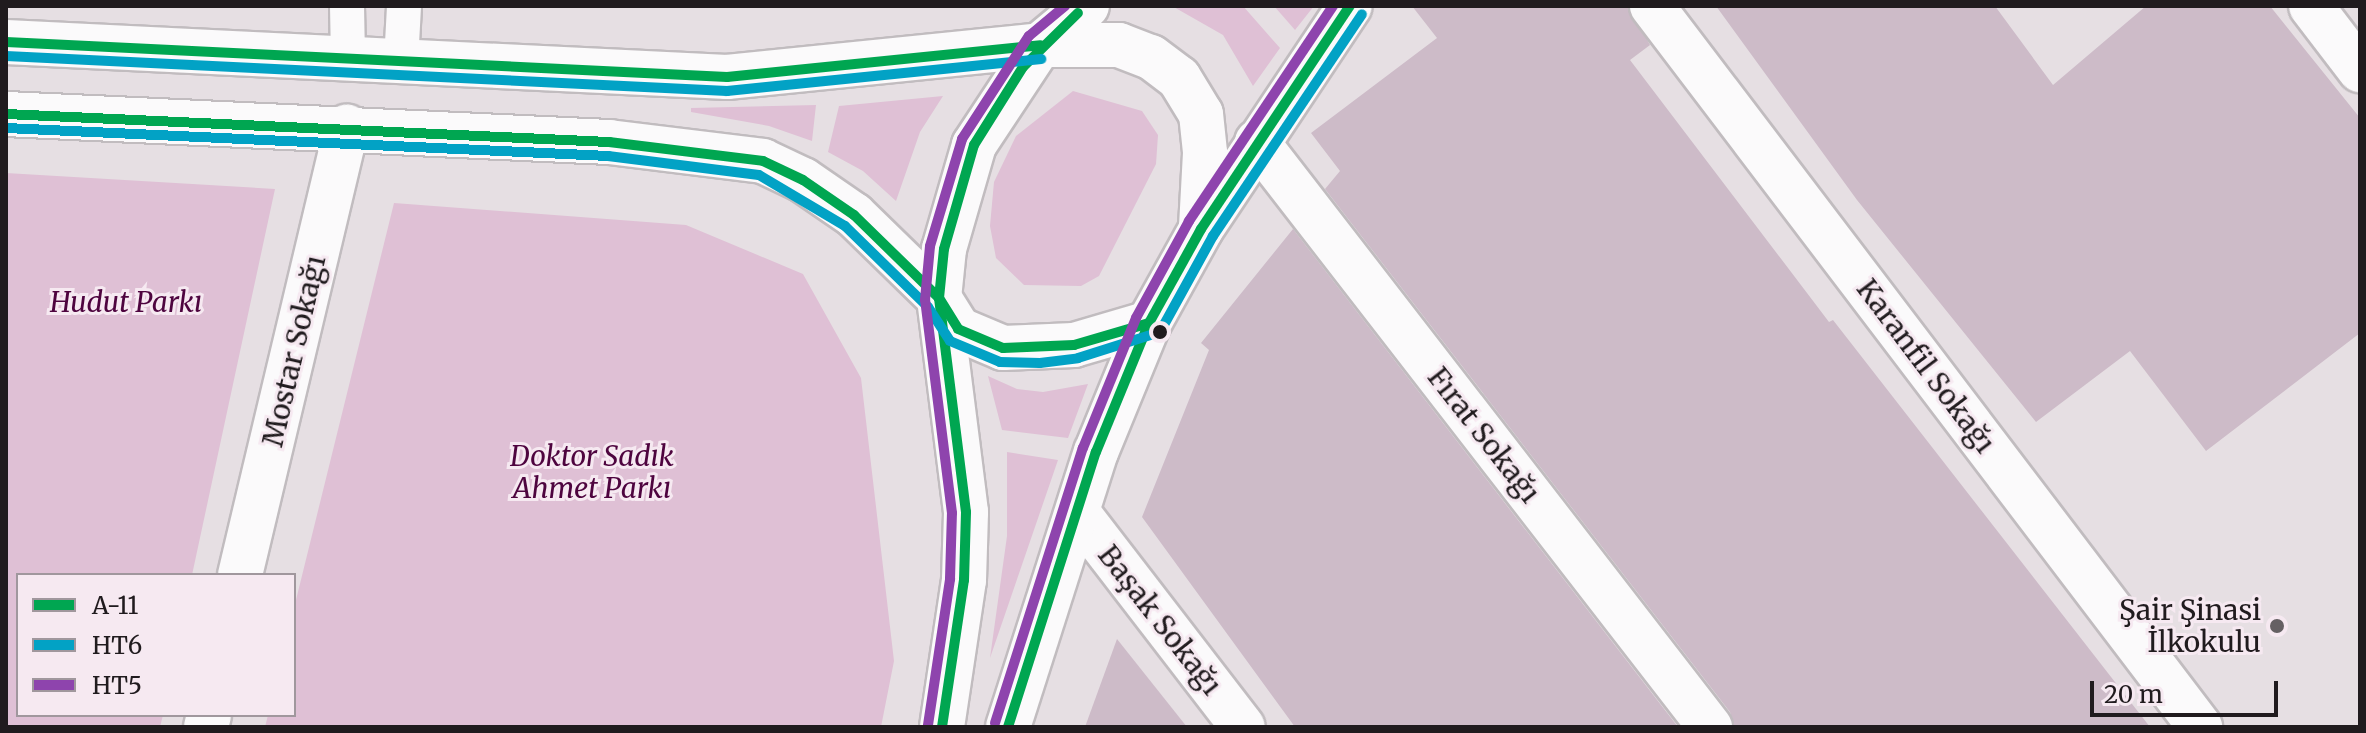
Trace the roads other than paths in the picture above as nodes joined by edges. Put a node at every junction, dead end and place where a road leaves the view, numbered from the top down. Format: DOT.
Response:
graph roads {
  1 [pos="347,6"];
  2 [pos="404,6"];
  3 [pos="1087,6"];
  4 [pos="1350,6"];
  5 [pos="1652,6"];
  6 [pos="2311,6"];
  7 [pos="6,42"];
  8 [pos="1040,45"];
  9 [pos="348,59"];
  10 [pos="401,62"];
  11 [pos="2360,70"];
  12 [pos="6,114"];
  13 [pos="347,127"];
  14 [pos="1257,142"];
  15 [pos="1201,229"];
  16 [pos="939,298"];
  17 [pos="1149,323"];
  18 [pos="1078,513"];
  19 [pos="240,573"];
  20 [pos="942,727"];
  21 [pos="1008,727"];
  22 [pos="1243,727"];
  23 [pos="1710,727"];
  24 [pos="2200,727"];
  1 -- 9 [label="lane"];
  2 -- 10 [label="lane"];
  3 -- 8 [label="main road"];
  4 -- 14 [label="main road"];
  5 -- 24 [label="main road, Karanfil Sokağı"];
  6 -- 11 [label="main road"];
  7 -- 9 [label="main road"];
  8 -- 10 [label="main road"];
  8 -- 15 [label="main road"];
  8 -- 16 [label="main road"];
  9 -- 10 [label="main road"];
  9 -- 13 [label="main road, Mostar Sokağı"];
  12 -- 13 [label="main road"];
  13 -- 16 [label="main road"];
  13 -- 19 [label="main road, Mostar Sokağı"];
  14 -- 15 [label="main road"];
  14 -- 23 [label="main road, Fırat Sokağı"];
  15 -- 17 [label="main road"];
  16 -- 17 [label="main road"];
  16 -- 20 [label="main road"];
  17 -- 18 [label="main road"];
  18 -- 21 [label="main road"];
  18 -- 22 [label="main road, Başak Sokağı"];
}
